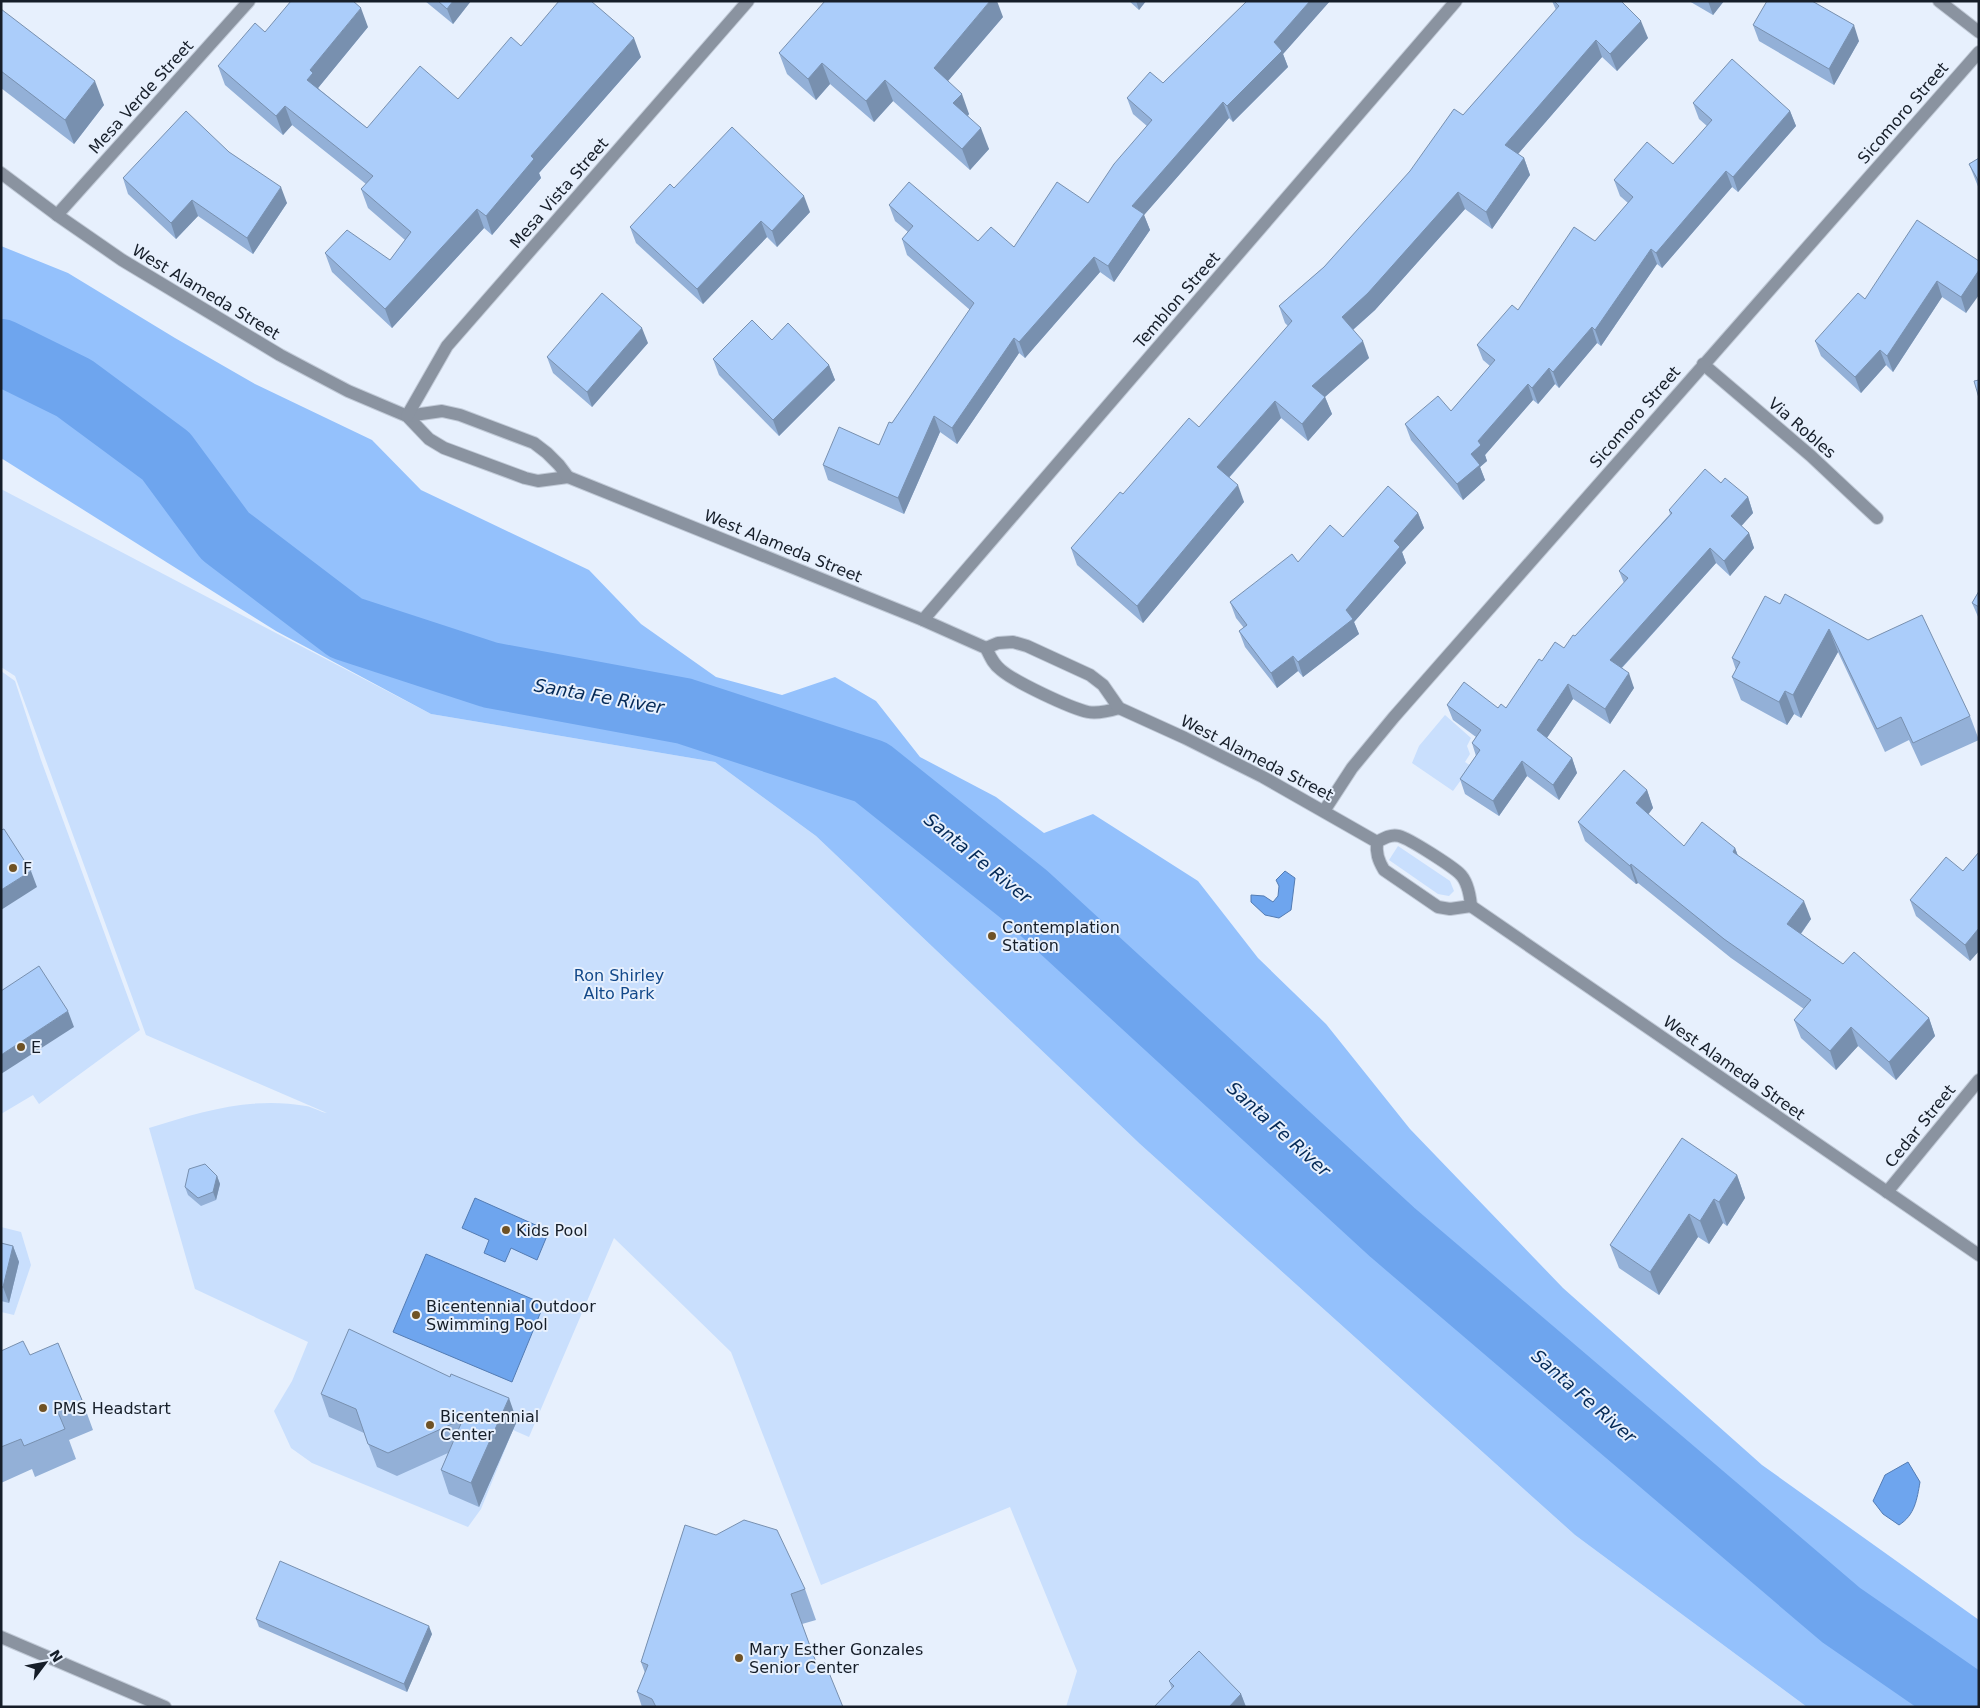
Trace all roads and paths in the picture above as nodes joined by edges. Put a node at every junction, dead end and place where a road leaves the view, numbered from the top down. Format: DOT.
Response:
graph roads {
  1 [pos="249,1"];
  2 [pos="748,1"];
  3 [pos="1456,1"];
  4 [pos="1939,1"];
  5 [pos="1979,32"];
  6 [pos="1979,52"];
  7 [pos="1,173"];
  8 [pos="57,215"];
  9 [pos="1703,364"];
  10 [pos="407,416"];
  11 [pos="568,477"];
  12 [pos="1877,518"];
  13 [pos="923,620"];
  14 [pos="986,648"];
  15 [pos="1119,708"];
  16 [pos="1324,811"];
  17 [pos="1377,842"];
  18 [pos="1471,906"];
  19 [pos="1979,1080"];
  20 [pos="1887,1192"];
  21 [pos="1979,1255"];
  22 [pos="1,1637"];
  23 [pos="165,1707"];
  1 -- 8 [label="street, Mesa Verde Street"];
  2 -- 10 [label="street, Mesa Vista Street"];
  3 -- 13 [label="street, Temblon Street"];
  4 -- 5 [label="street"];
  6 -- 9 [label="street, Sicomoro Street"];
  7 -- 8 [label="street, West Alameda Street"];
  8 -- 10 [label="street, West Alameda Street"];
  9 -- 12 [label="street, Via Robles"];
  9 -- 16 [label="street, Sicomoro Street"];
  10 -- 11 [label="street, West Alameda Street"];
  10 -- 11 [label="street, West Alameda Street"];
  11 -- 13 [label="street, West Alameda Street"];
  13 -- 14 [label="street, West Alameda Street"];
  14 -- 15 [label="street"];
  14 -- 15 [label="street"];
  15 -- 16 [label="street, West Alameda Street"];
  16 -- 17 [label="street, West Alameda Street"];
  17 -- 18 [label="street"];
  17 -- 18 [label="street"];
  18 -- 20 [label="street, West Alameda Street"];
  19 -- 20 [label="street, Cedar Street"];
  20 -- 21 [label="street, West Alameda Street"];
  22 -- 23 [label="street"];
}
